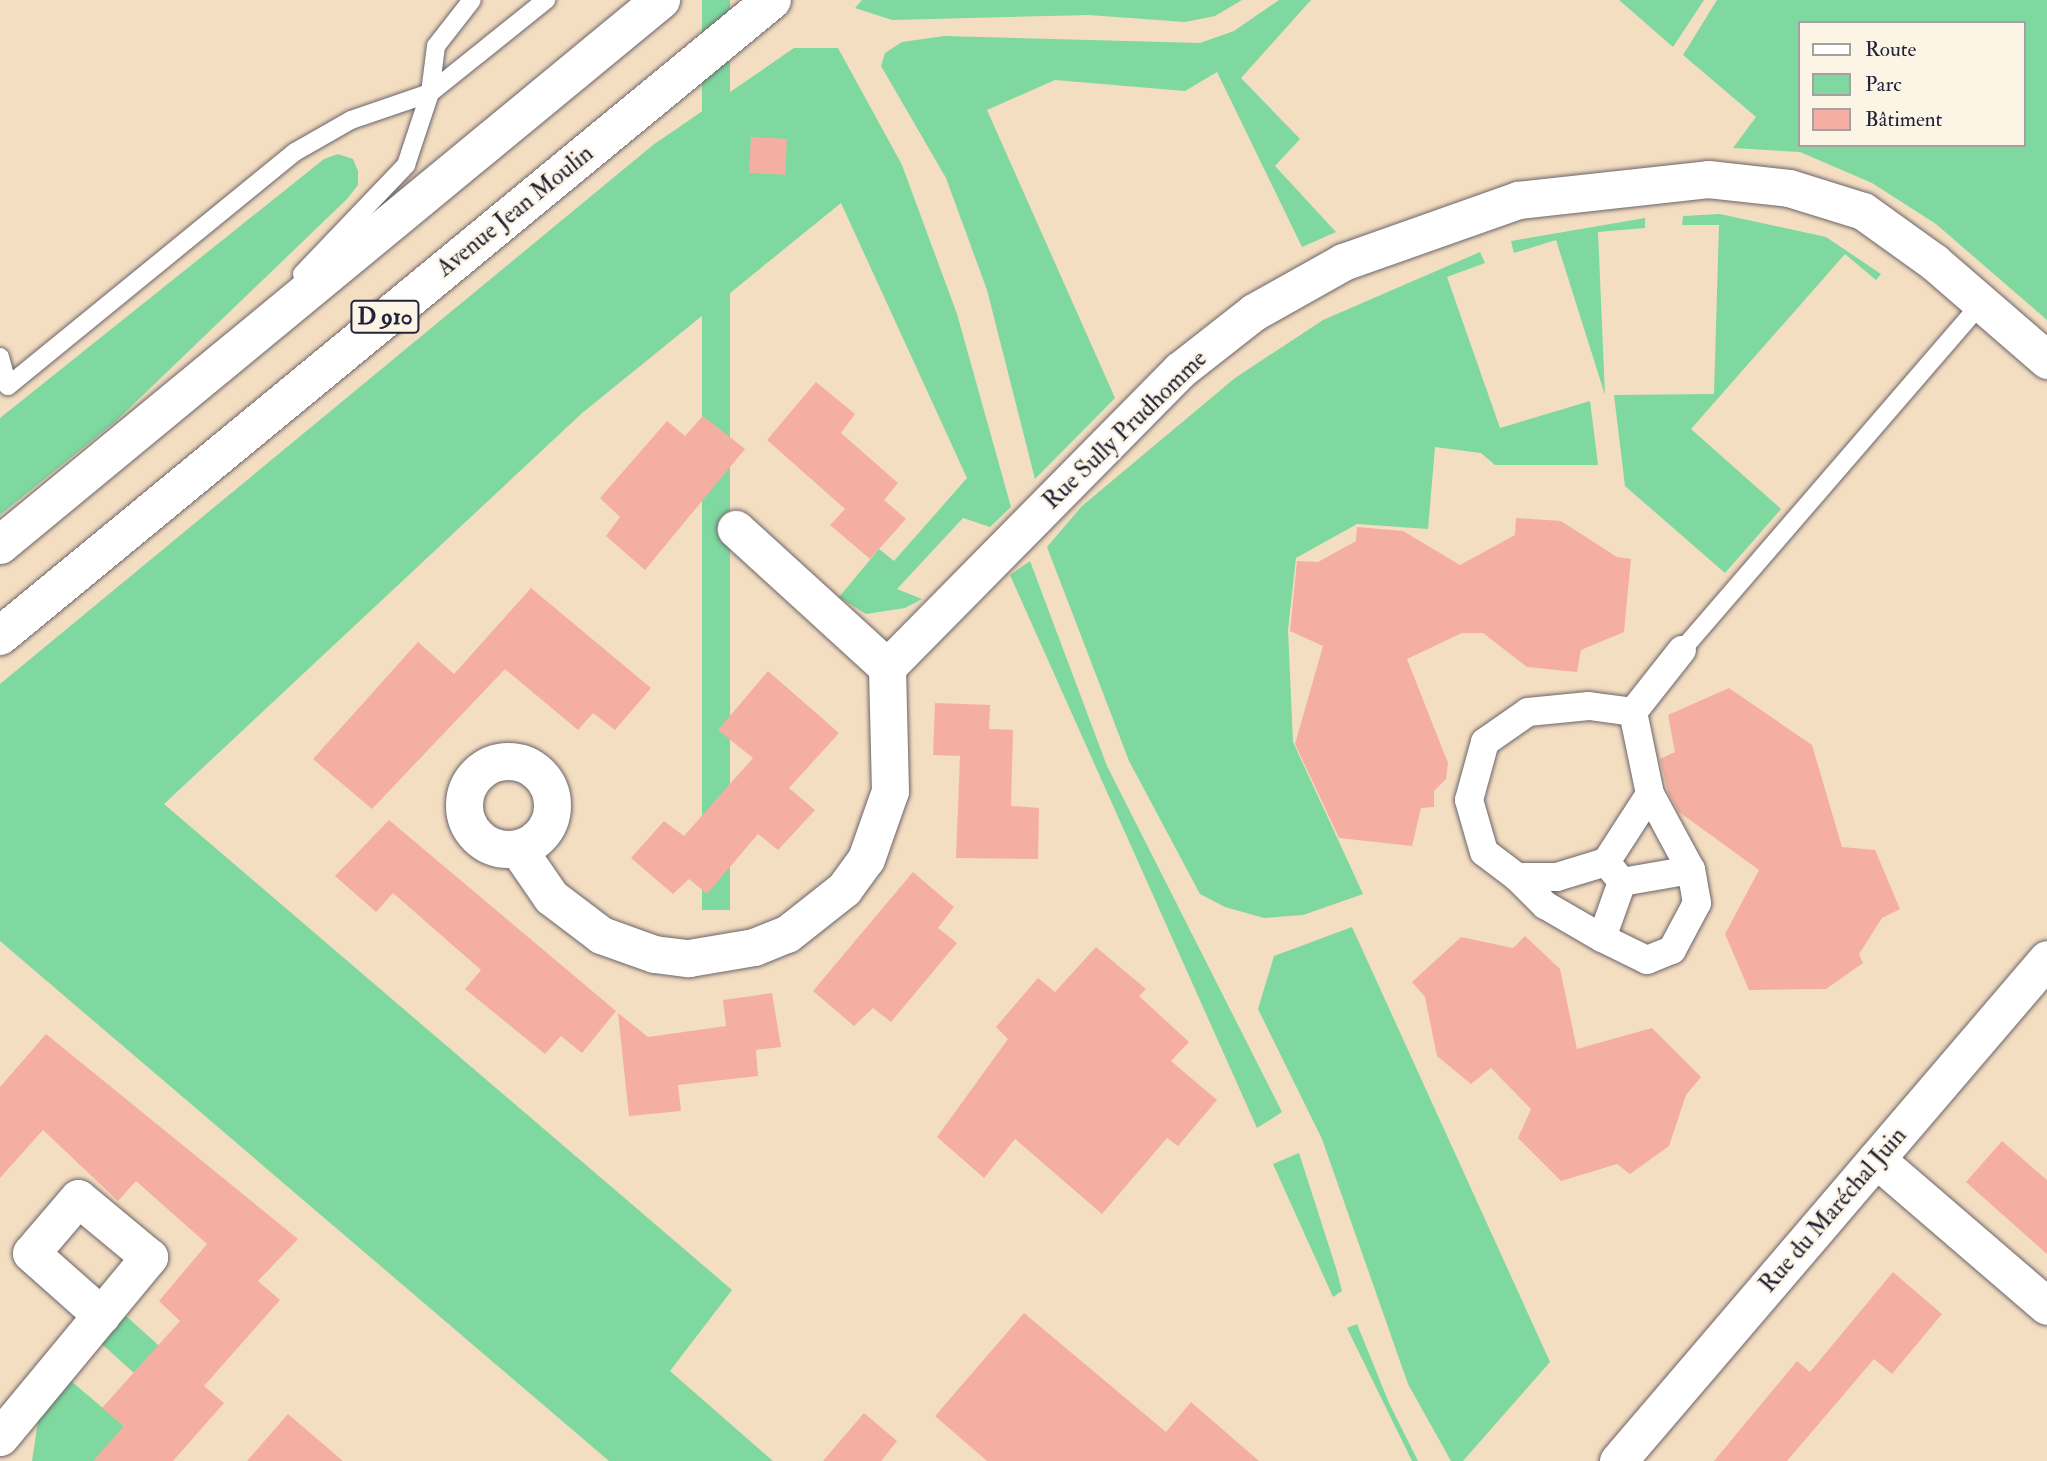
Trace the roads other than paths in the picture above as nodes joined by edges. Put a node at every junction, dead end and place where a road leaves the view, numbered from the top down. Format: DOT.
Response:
graph roads {
  1 [pos="472,0"];
  2 [pos="546,0"];
  3 [pos="661,0"];
  4 [pos="772,0"];
  5 [pos="430,93"];
  6 [pos="1982,303"];
  7 [pos="0,356"];
  8 [pos="2047,360"];
  9 [pos="211,371"];
  10 [pos="4,389"];
  11 [pos="736,529"];
  12 [pos="0,545"];
  13 [pos="0,636"];
  14 [pos="1682,650"];
  15 [pos="887,667"];
  16 [pos="1633,712"];
  17 [pos="1650,794"];
  18 [pos="518,849"];
  19 [pos="1691,870"];
  20 [pos="1614,872"];
  21 [pos="1517,877"];
  22 [pos="1602,938"];
  23 [pos="2047,959"];
  24 [pos="1877,1159"];
  25 [pos="2047,1306"];
  26 [pos="101,1315"];
  27 [pos="0,1437"];
  28 [pos="1618,1461"];
  1 -- 5 [label="lane"];
  2 -- 5 [label="lane"];
  3 -- 9 [label="main road, D 910"];
  4 -- 13 [label="main road, Avenue Jean Moulin / D 910"];
  5 -- 9 [label="lane"];
  5 -- 10 [label="lane"];
  6 -- 8 [label="street, Rue Sully Prudhomme"];
  6 -- 14 [label="lane"];
  6 -- 15 [label="street, Rue Sully Prudhomme"];
  7 -- 10 [label="lane"];
  9 -- 12 [label="main road, D 910"];
  11 -- 15 [label="street"];
  14 -- 16 [label="street"];
  15 -- 18 [label="street"];
  16 -- 17 [label="street"];
  16 -- 21 [label="street"];
  17 -- 19 [label="street"];
  17 -- 20 [label="street"];
  19 -- 20 [label="street"];
  19 -- 22 [label="street"];
  20 -- 21 [label="street"];
  20 -- 22 [label="street"];
  21 -- 22 [label="street"];
  23 -- 24 [label="street, Rue du Maréchal Juin"];
  24 -- 25 [label="street"];
  24 -- 28 [label="street, Rue du Maréchal Juin"];
  26 -- 27 [label="street"];
}
